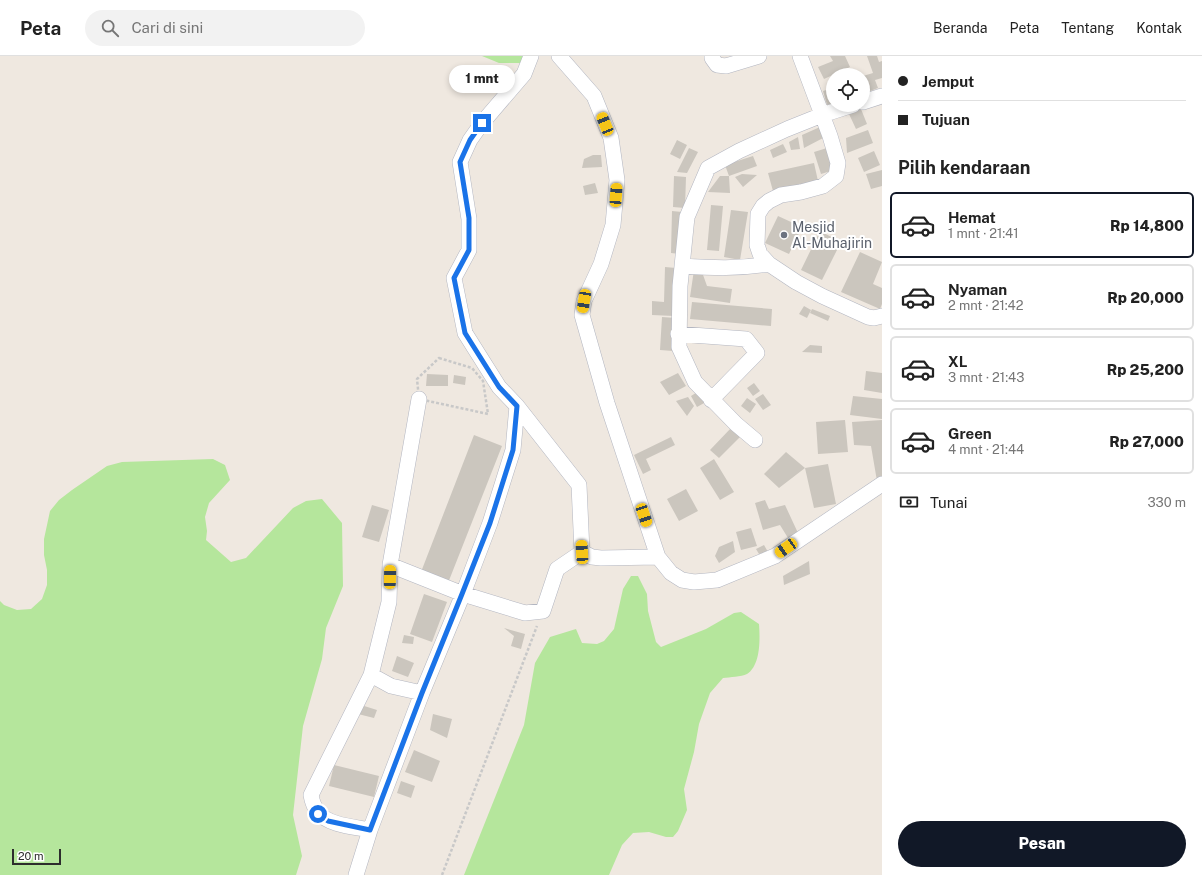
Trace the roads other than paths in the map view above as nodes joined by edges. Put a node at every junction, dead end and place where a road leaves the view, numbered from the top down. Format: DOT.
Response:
graph roads {
  1 [pos="531,56"];
  2 [pos="559,56"];
  3 [pos="712,56"];
  4 [pos="759,56"];
  5 [pos="800,56"];
  6 [pos="882,96"];
  7 [pos="870,100"];
  8 [pos="831,112"];
  9 [pos="822,115"];
  10 [pos="769,264"];
  11 [pos="682,266"];
  12 [pos="882,316"];
  13 [pos="678,334"];
  14 [pos="419,399"];
  15 [pos="711,400"];
  16 [pos="517,406"];
  17 [pos="755,440"];
  18 [pos="882,484"];
  19 [pos="582,552"];
  20 [pos="658,557"];
  21 [pos="390,565"];
  22 [pos="462,594"];
  23 [pos="371,675"];
  24 [pos="422,693"];
  25 [pos="370,830"];
  26 [pos="356,875"];
  1 -- 16 [label="street"];
  2 -- 20 [label="street"];
  3 -- 4 [label="street"];
  5 -- 9 [label="street"];
  6 -- 7 [label="street"];
  8 -- 9 [label="street"];
  9 -- 10 [label="street"];
  9 -- 11 [label="street"];
  10 -- 11 [label="street"];
  10 -- 12 [label="street"];
  11 -- 13 [label="street"];
  13 -- 15 [label="street"];
  13 -- 15 [label="street"];
  14 -- 21 [label="street"];
  15 -- 17 [label="street"];
  16 -- 19 [label="street"];
  16 -- 22 [label="street"];
  18 -- 20 [label="street"];
  19 -- 20 [label="street"];
  19 -- 22 [label="street"];
  21 -- 22 [label="street"];
  21 -- 23 [label="street"];
  22 -- 24 [label="street"];
  23 -- 24 [label="street"];
  23 -- 25 [label="street"];
  24 -- 25 [label="street"];
  25 -- 26 [label="street"];
}
